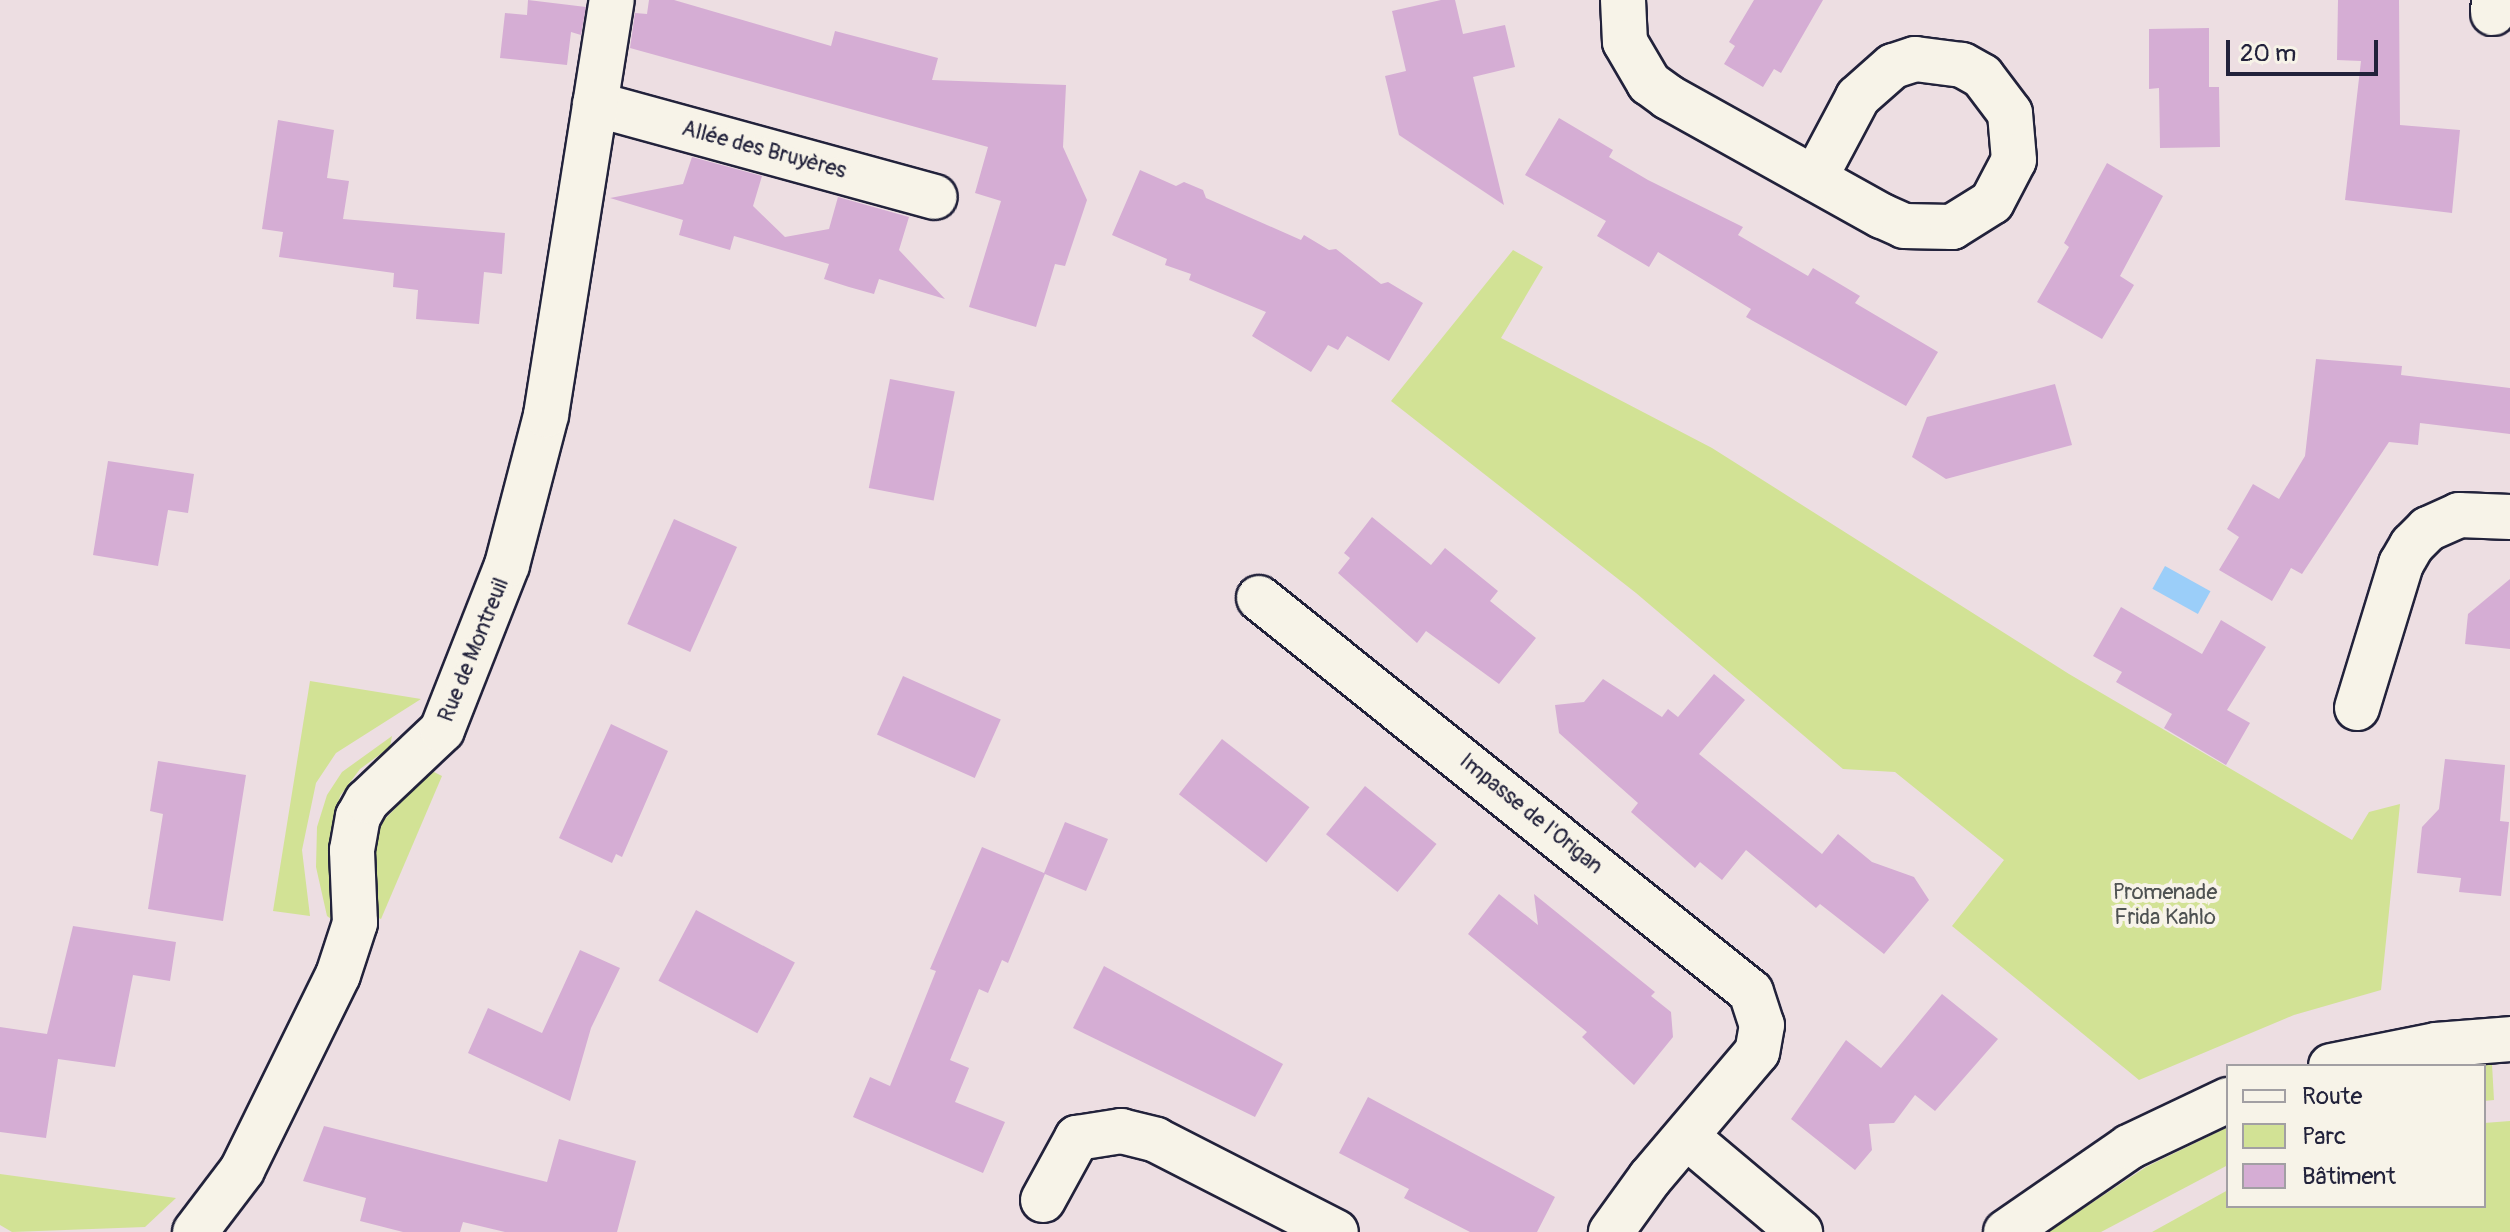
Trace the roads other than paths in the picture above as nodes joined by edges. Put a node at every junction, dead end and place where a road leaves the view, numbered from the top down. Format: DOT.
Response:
graph roads {
  1 [pos="612,0"];
  2 [pos="1623,0"];
  3 [pos="595,104"];
  4 [pos="1815,178"];
  5 [pos="934,197"];
  6 [pos="2510,517"];
  7 [pos="1259,598"];
  8 [pos="2357,708"];
  9 [pos="2510,1039"];
  10 [pos="2341,1064"];
  11 [pos="2226,1101"];
  12 [pos="1687,1137"];
  13 [pos="1043,1200"];
  14 [pos="195,1232"];
  15 [pos="1336,1232"];
  16 [pos="1611,1232"];
  17 [pos="1800,1232"];
  18 [pos="2006,1232"];
  1 -- 3 [label="street, Rue de Montreuil"];
  2 -- 4 [label="street"];
  3 -- 5 [label="street, Allée des Bruyères"];
  3 -- 14 [label="street, Rue de Montreuil"];
  4 -- 4 [label="street"];
  6 -- 8 [label="street"];
  7 -- 12 [label="street, Impasse de l'Origan"];
  9 -- 10 [label="street"];
  11 -- 18 [label="street"];
  12 -- 16 [label="street"];
  12 -- 17 [label="street"];
  13 -- 15 [label="street"];
}
